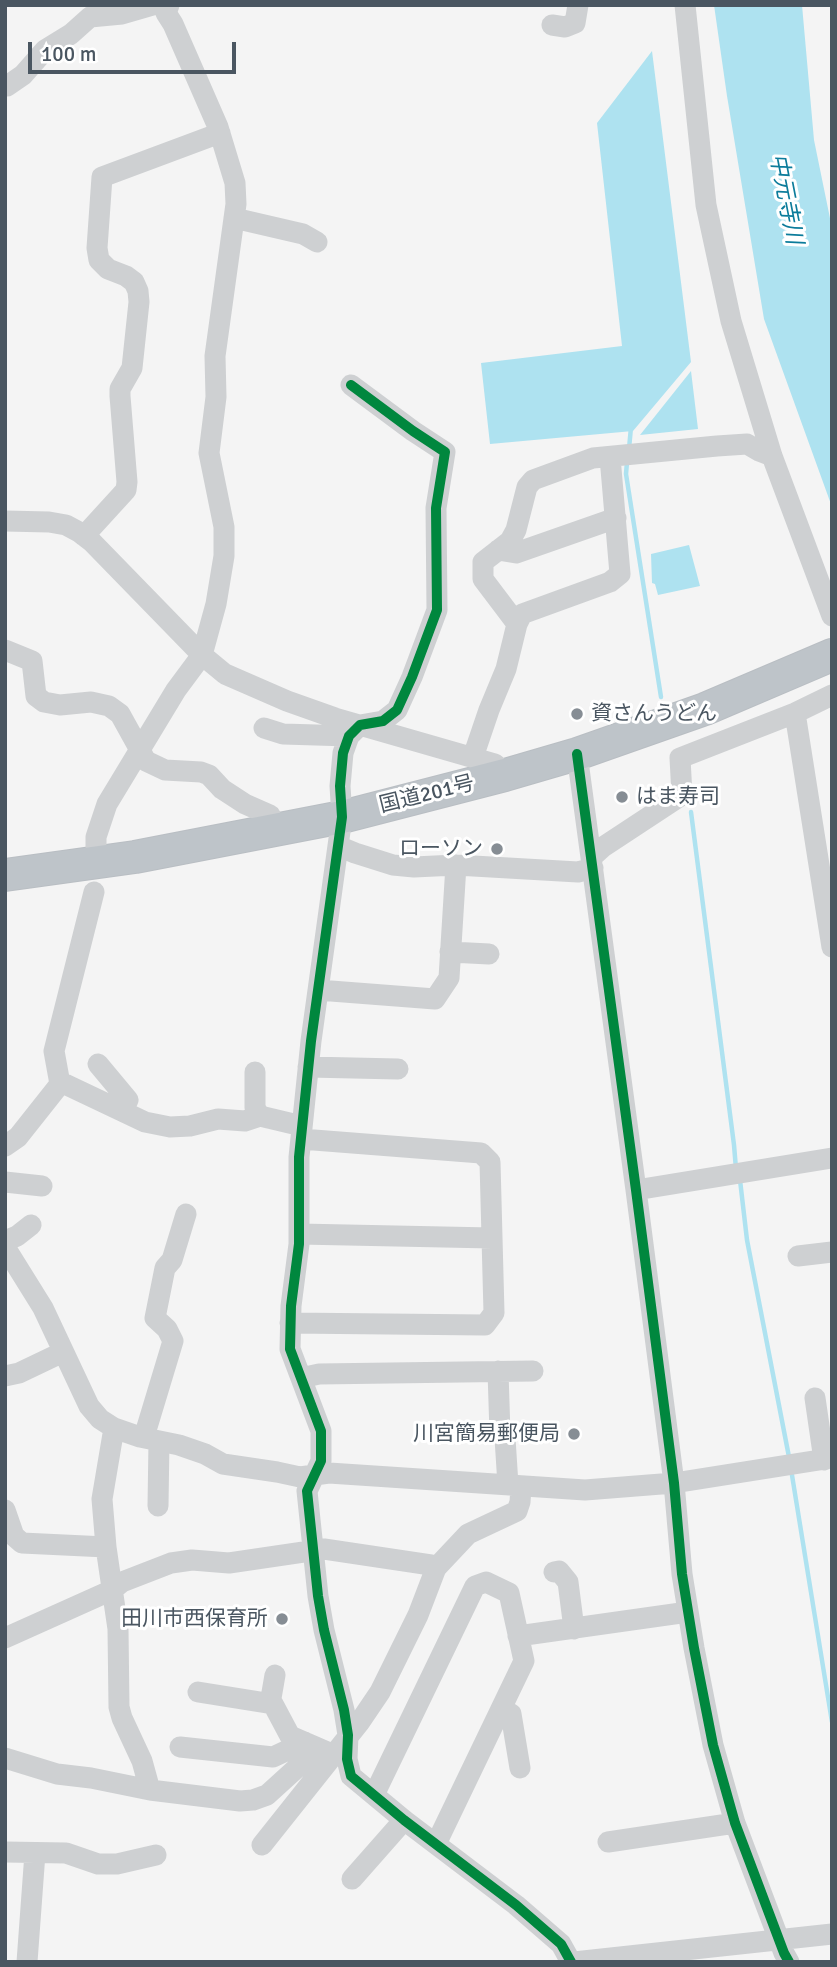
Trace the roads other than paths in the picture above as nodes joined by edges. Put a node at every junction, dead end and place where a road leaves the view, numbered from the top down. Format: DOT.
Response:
graph roads {
  1 [pos="578,5"];
  2 [pos="685,5"];
  3 [pos="162,6"];
  4 [pos="552,25"];
  5 [pos="7,86"];
  6 [pos="220,133"];
  7 [pos="234,218"];
  8 [pos="317,242"];
  9 [pos="351,386"];
  10 [pos="772,456"];
  11 [pos="610,457"];
  12 [pos="616,518"];
  13 [pos="5,521"];
  14 [pos="84,536"];
  15 [pos="498,550"];
  16 [pos="832,616"];
  17 [pos="517,624"];
  18 [pos="5,650"];
  19 [pos="202,655"];
  20 [pos="832,655"];
  21 [pos="832,676"];
  22 [pos="832,695"];
  23 [pos="795,713"];
  24 [pos="264,728"];
  25 [pos="355,730"];
  26 [pos="140,750"];
  27 [pos="472,757"];
  28 [pos="578,762"];
  29 [pos="505,775"];
  30 [pos="275,828"];
  31 [pos="340,831"];
  32 [pos="96,848"];
  33 [pos="592,863"];
  34 [pos="456,865"];
  35 [pos="5,875"];
  36 [pos="5,887"];
  37 [pos="94,892"];
  38 [pos="832,947"];
  39 [pos="450,952"];
  40 [pos="489,954"];
  41 [pos="318,990"];
  42 [pos="98,1064"];
  43 [pos="308,1067"];
  44 [pos="398,1069"];
  45 [pos="255,1072"];
  46 [pos="60,1084"];
  47 [pos="124,1111"];
  48 [pos="260,1115"];
  49 [pos="301,1133"];
  50 [pos="5,1146"];
  51 [pos="832,1158"];
  52 [pos="5,1182"];
  53 [pos="42,1186"];
  54 [pos="636,1190"];
  55 [pos="186,1214"];
  56 [pos="31,1225"];
  57 [pos="299,1234"];
  58 [pos="492,1238"];
  59 [pos="5,1241"];
  60 [pos="5,1247"];
  61 [pos="832,1252"];
  62 [pos="797,1253"];
  63 [pos="290,1323"];
  64 [pos="63,1352"];
  65 [pos="498,1371"];
  66 [pos="533,1371"];
  67 [pos="5,1377"];
  68 [pos="301,1378"];
  69 [pos="815,1398"];
  70 [pos="114,1428"];
  71 [pos="152,1439"];
  72 [pos="828,1459"];
  73 [pos="315,1474"];
  74 [pos="674,1483"];
  75 [pos="514,1486"];
  76 [pos="158,1506"];
  77 [pos="5,1510"];
  78 [pos="106,1547"];
  79 [pos="312,1552"];
  80 [pos="436,1568"];
  81 [pos="554,1572"];
  82 [pos="112,1590"];
  83 [pos="688,1612"];
  84 [pos="574,1629"];
  85 [pos="518,1636"];
  86 [pos="5,1638"];
  87 [pos="275,1675"];
  88 [pos="198,1692"];
  89 [pos="271,1704"];
  90 [pos="501,1709"];
  91 [pos="348,1735"];
  92 [pos="180,1746"];
  93 [pos="317,1748"];
  94 [pos="5,1758"];
  95 [pos="520,1768"];
  96 [pos="150,1790"];
  97 [pos="374,1795"];
  98 [pos="404,1820"];
  99 [pos="734,1823"];
  100 [pos="608,1842"];
  101 [pos="436,1844"];
  102 [pos="262,1845"];
  103 [pos="5,1852"];
  104 [pos="35,1853"];
  105 [pos="156,1855"];
  106 [pos="352,1879"];
  107 [pos="832,1934"];
  108 [pos="779,1940"];
  109 [pos="599,1961"];
  110 [pos="27,1962"];
  111 [pos="572,1962"];
  112 [pos="789,1962"];
  1 -- 4 [label="street"];
  2 -- 10 [label="street"];
  3 -- 5 [label="street"];
  3 -- 6 [label="street"];
  6 -- 7 [label="street"];
  6 -- 14 [label="street"];
  7 -- 8 [label="street"];
  7 -- 19 [label="street"];
  9 -- 25 [label="street"];
  10 -- 11 [label="street"];
  10 -- 16 [label="street"];
  11 -- 12 [label="street"];
  11 -- 15 [label="street"];
  12 -- 15 [label="street"];
  12 -- 17 [label="street"];
  13 -- 14 [label="street"];
  14 -- 19 [label="street"];
  15 -- 17 [label="street"];
  17 -- 27 [label="street"];
  18 -- 26 [label="street"];
  19 -- 25 [label="street"];
  19 -- 26 [label="street"];
  20 -- 28 [label="highway, 国道201号"];
  21 -- 28 [label="highway, 国道201号"];
  22 -- 23 [label="street"];
  23 -- 33 [label="street"];
  23 -- 38 [label="street"];
  24 -- 25 [label="street"];
  25 -- 27 [label="street"];
  25 -- 31 [label="street"];
  26 -- 30 [label="street"];
  26 -- 32 [label="street"];
  27 -- 29 [label="street"];
  28 -- 29 [label="highway, 国道201号"];
  28 -- 31 [label="highway, 国道201号"];
  28 -- 33 [label="street"];
  29 -- 31 [label="highway, 国道201号"];
  30 -- 31 [label="highway, 国道201号"];
  30 -- 35 [label="highway, 国道201号"];
  31 -- 34 [label="street"];
  31 -- 36 [label="highway, 国道201号"];
  31 -- 41 [label="street"];
  33 -- 34 [label="street"];
  33 -- 54 [label="street"];
  34 -- 39 [label="street"];
  37 -- 46 [label="street"];
  39 -- 40 [label="street"];
  39 -- 41 [label="street"];
  41 -- 43 [label="street"];
  42 -- 47 [label="street"];
  43 -- 44 [label="street"];
  43 -- 49 [label="street"];
  45 -- 48 [label="street"];
  46 -- 47 [label="street"];
  46 -- 50 [label="street"];
  47 -- 48 [label="street"];
  48 -- 49 [label="street"];
  49 -- 57 [label="street"];
  49 -- 58 [label="street"];
  51 -- 54 [label="street"];
  52 -- 53 [label="street"];
  54 -- 74 [label="street"];
  55 -- 71 [label="street"];
  56 -- 59 [label="street"];
  57 -- 58 [label="street"];
  57 -- 63 [label="street"];
  58 -- 63 [label="street"];
  60 -- 64 [label="street"];
  61 -- 62 [label="street"];
  63 -- 68 [label="street"];
  64 -- 67 [label="street"];
  64 -- 70 [label="street"];
  65 -- 66 [label="street"];
  65 -- 68 [label="street"];
  65 -- 75 [label="street"];
  68 -- 73 [label="street"];
  69 -- 72 [label="street"];
  70 -- 71 [label="street"];
  70 -- 78 [label="street"];
  71 -- 73 [label="street"];
  71 -- 76 [label="street"];
  72 -- 74 [label="street"];
  73 -- 75 [label="street"];
  73 -- 79 [label="street"];
  74 -- 75 [label="street"];
  74 -- 83 [label="street"];
  75 -- 80 [label="street"];
  77 -- 78 [label="street"];
  78 -- 82 [label="street"];
  79 -- 80 [label="street"];
  79 -- 82 [label="street"];
  79 -- 91 [label="street"];
  80 -- 91 [label="street"];
  81 -- 84 [label="street"];
  82 -- 86 [label="street"];
  82 -- 96 [label="street"];
  83 -- 84 [label="street"];
  83 -- 99 [label="street"];
  84 -- 85 [label="street"];
  85 -- 90 [label="street"];
  85 -- 97 [label="street"];
  87 -- 89 [label="street"];
  88 -- 89 [label="street"];
  89 -- 93 [label="street"];
  90 -- 95 [label="street"];
  90 -- 101 [label="street"];
  91 -- 93 [label="street"];
  91 -- 97 [label="street"];
  92 -- 93 [label="street"];
  93 -- 96 [label="street"];
  93 -- 102 [label="street"];
  94 -- 96 [label="street"];
  97 -- 98 [label="street"];
  98 -- 101 [label="street"];
  98 -- 106 [label="street"];
  99 -- 100 [label="street"];
  99 -- 108 [label="street"];
  101 -- 111 [label="street"];
  103 -- 104 [label="street"];
  104 -- 105 [label="street"];
  104 -- 110 [label="street"];
  107 -- 108 [label="street"];
  108 -- 109 [label="street"];
  108 -- 112 [label="street"];
  109 -- 111 [label="street"];
}
